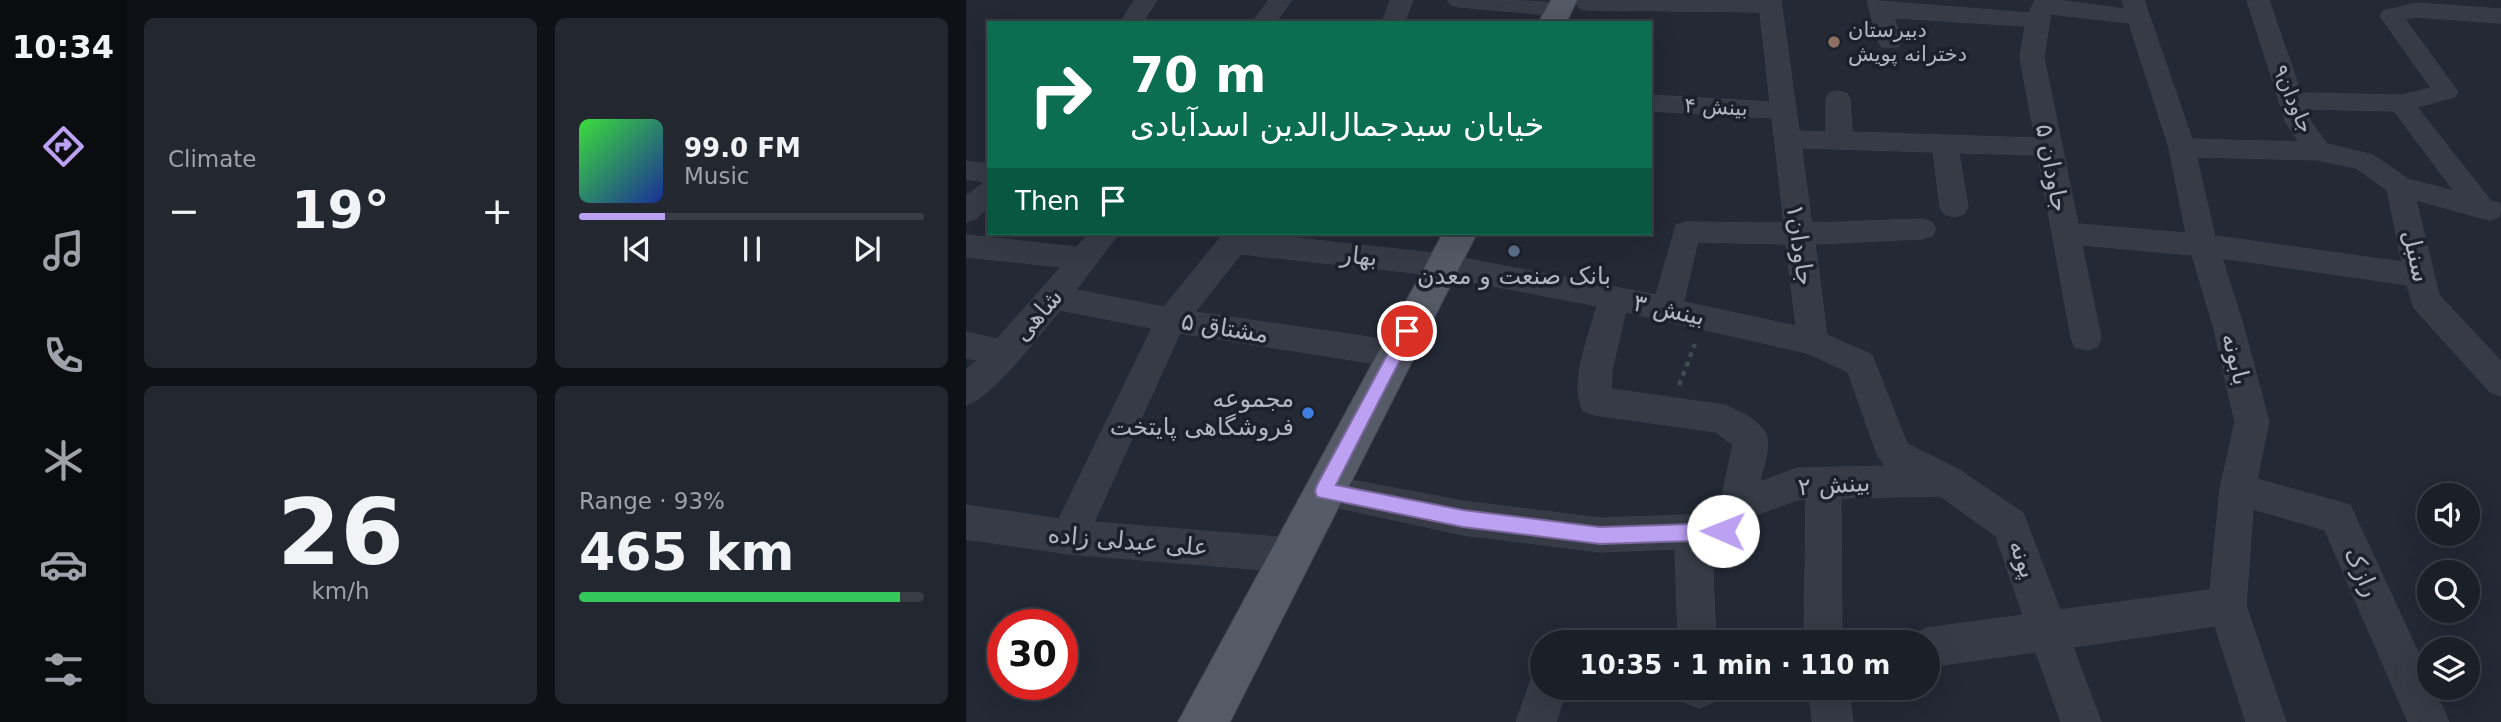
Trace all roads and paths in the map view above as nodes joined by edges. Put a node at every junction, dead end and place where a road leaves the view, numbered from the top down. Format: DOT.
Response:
graph roads {
  1 [pos="1146,0"];
  2 [pos="1281,0"];
  3 [pos="1402,0"];
  4 [pos="1459,0"];
  5 [pos="2258,0"];
  6 [pos="1664,3"];
  7 [pos="1770,3"];
  8 [pos="1879,5"];
  9 [pos="2135,8"];
  10 [pos="2042,9"];
  11 [pos="1571,10"];
  12 [pos="2501,16"];
  13 [pos="1132,21"];
  14 [pos="1265,21"];
  15 [pos="1394,21"];
  16 [pos="1890,42"];
  17 [pos="1839,99"];
  18 [pos="2291,101"];
  19 [pos="1652,103"];
  20 [pos="2401,103"];
  21 [pos="1784,125"];
  22 [pos="1839,141"];
  23 [pos="1945,144"];
  24 [pos="2047,147"];
  25 [pos="2182,148"];
  26 [pos="2318,150"];
  27 [pos="966,170"];
  28 [pos="987,173"];
  29 [pos="2399,186"];
  30 [pos="987,192"];
  31 [pos="1954,207"];
  32 [pos="2491,210"];
  33 [pos="966,212"];
  34 [pos="1922,229"];
  35 [pos="2065,233"];
  36 [pos="1798,234"];
  37 [pos="1103,235"];
  38 [pos="1236,238"];
  39 [pos="2203,245"];
  40 [pos="966,246"];
  41 [pos="1451,249"];
  42 [pos="1084,259"];
  43 [pos="2420,276"];
  44 [pos="1055,297"];
  45 [pos="1614,298"];
  46 [pos="1667,310"];
  47 [pos="1705,318"];
  48 [pos="1171,320"];
  49 [pos="2086,338"];
  50 [pos="1813,342"];
  51 [pos="966,345"];
  52 [pos="1005,353"];
  53 [pos="1396,354"];
  54 [pos="2501,383"];
  55 [pos="966,391"];
  56 [pos="1668,412"];
  57 [pos="1945,480"];
  58 [pos="1824,484"];
  59 [pos="2237,489"];
  60 [pos="1324,491"];
  61 [pos="1738,506"];
  62 [pos="966,522"];
  63 [pos="1693,531"];
  64 [pos="1069,537"];
  65 [pos="1290,555"];
  66 [pos="2227,606"];
  67 [pos="1696,630"];
  68 [pos="1823,630"];
  69 [pos="2049,633"];
  70 [pos="1940,646"];
  71 [pos="1543,700"];
  72 [pos="1830,700"];
  73 [pos="1203,722"];
  74 [pos="1536,722"];
  75 [pos="1833,722"];
  76 [pos="2081,722"];
  77 [pos="2266,722"];
  78 [pos="2429,722"];
  1 -- 13 [label="street"];
  2 -- 14 [label="street"];
  3 -- 15 [label="street"];
  4 -- 11 [label="street"];
  5 -- 18 [label="street, جاودان۹"];
  6 -- 7 [label="street"];
  6 -- 11 [label="street"];
  7 -- 21 [label="street, جاودان۱"];
  8 -- 10 [label="street"];
  8 -- 16 [label="street"];
  9 -- 10 [label="street"];
  9 -- 25 [label="street, بابونه"];
  10 -- 24 [label="street, جاودان ۵"];
  12 -- 20 [label="street"];
  17 -- 22 [label="street"];
  18 -- 20 [label="street"];
  18 -- 26 [label="street, جاودان۹"];
  19 -- 21 [label="street, بینش ۴"];
  20 -- 32 [label="street"];
  21 -- 22 [label="street, بینش ۴"];
  21 -- 36 [label="street, جاودان۱"];
  22 -- 23 [label="street, بینش ۴"];
  23 -- 24 [label="street, بینش ۴"];
  23 -- 31 [label="street"];
  24 -- 35 [label="street, جاودان ۵"];
  25 -- 26 [label="street"];
  25 -- 39 [label="street, بابونه"];
  26 -- 29 [label="street, جاودان۹"];
  27 -- 28 [label="street"];
  29 -- 32 [label="street"];
  29 -- 43 [label="street, سنبل"];
  30 -- 33 [label="street"];
  34 -- 36 [label="street"];
  35 -- 39 [label="street"];
  35 -- 49 [label="street, جاودان ۵"];
  36 -- 46 [label="street"];
  36 -- 50 [label="street, جاودان۱"];
  37 -- 42 [label="street, شاهی"];
  38 -- 41 [label="street, بهار"];
  38 -- 48 [label="street"];
  39 -- 43 [label="street"];
  39 -- 59 [label="street, بابونه"];
  40 -- 42 [label="street"];
  41 -- 45 [label="street, بینش ۳"];
  41 -- 53 [label="main road"];
  42 -- 44 [label="street, شاهی"];
  43 -- 54 [label="street, سنبل"];
  44 -- 48 [label="street, مشتاق ۵"];
  44 -- 52 [label="street, شاهی"];
  45 -- 46 [label="street, بینش ۳"];
  45 -- 56 [label="street"];
  46 -- 47 [label="street, بینش ۳"];
  47 -- 50 [label="street, بینش ۳"];
  47 -- 56 [label="path"];
  48 -- 53 [label="street, مشتاق ۵"];
  48 -- 64 [label="street"];
  50 -- 57 [label="street, پونه"];
  51 -- 52 [label="street"];
  52 -- 55 [label="street, شاهی"];
  53 -- 60 [label="main road"];
  56 -- 61 [label="street"];
  57 -- 58 [label="street, بینش ۲"];
  57 -- 69 [label="street, پونه"];
  58 -- 61 [label="street, بینش ۲"];
  58 -- 68 [label="street"];
  59 -- 66 [label="street, بابونه"];
  59 -- 78 [label="street, رازک"];
  60 -- 63 [label="street, بینش ۲"];
  60 -- 65 [label="main road"];
  61 -- 63 [label="street, بینش ۲"];
  62 -- 64 [label="street, علی عبدلی زاده"];
  63 -- 67 [label="street"];
  64 -- 65 [label="street, علی عبدلی زاده"];
  65 -- 73 [label="main road"];
  66 -- 69 [label="street"];
  66 -- 77 [label="street, بابونه"];
  69 -- 70 [label="street"];
  69 -- 76 [label="street, پونه"];
  71 -- 74 [label="street"];
  72 -- 75 [label="street"];
}
